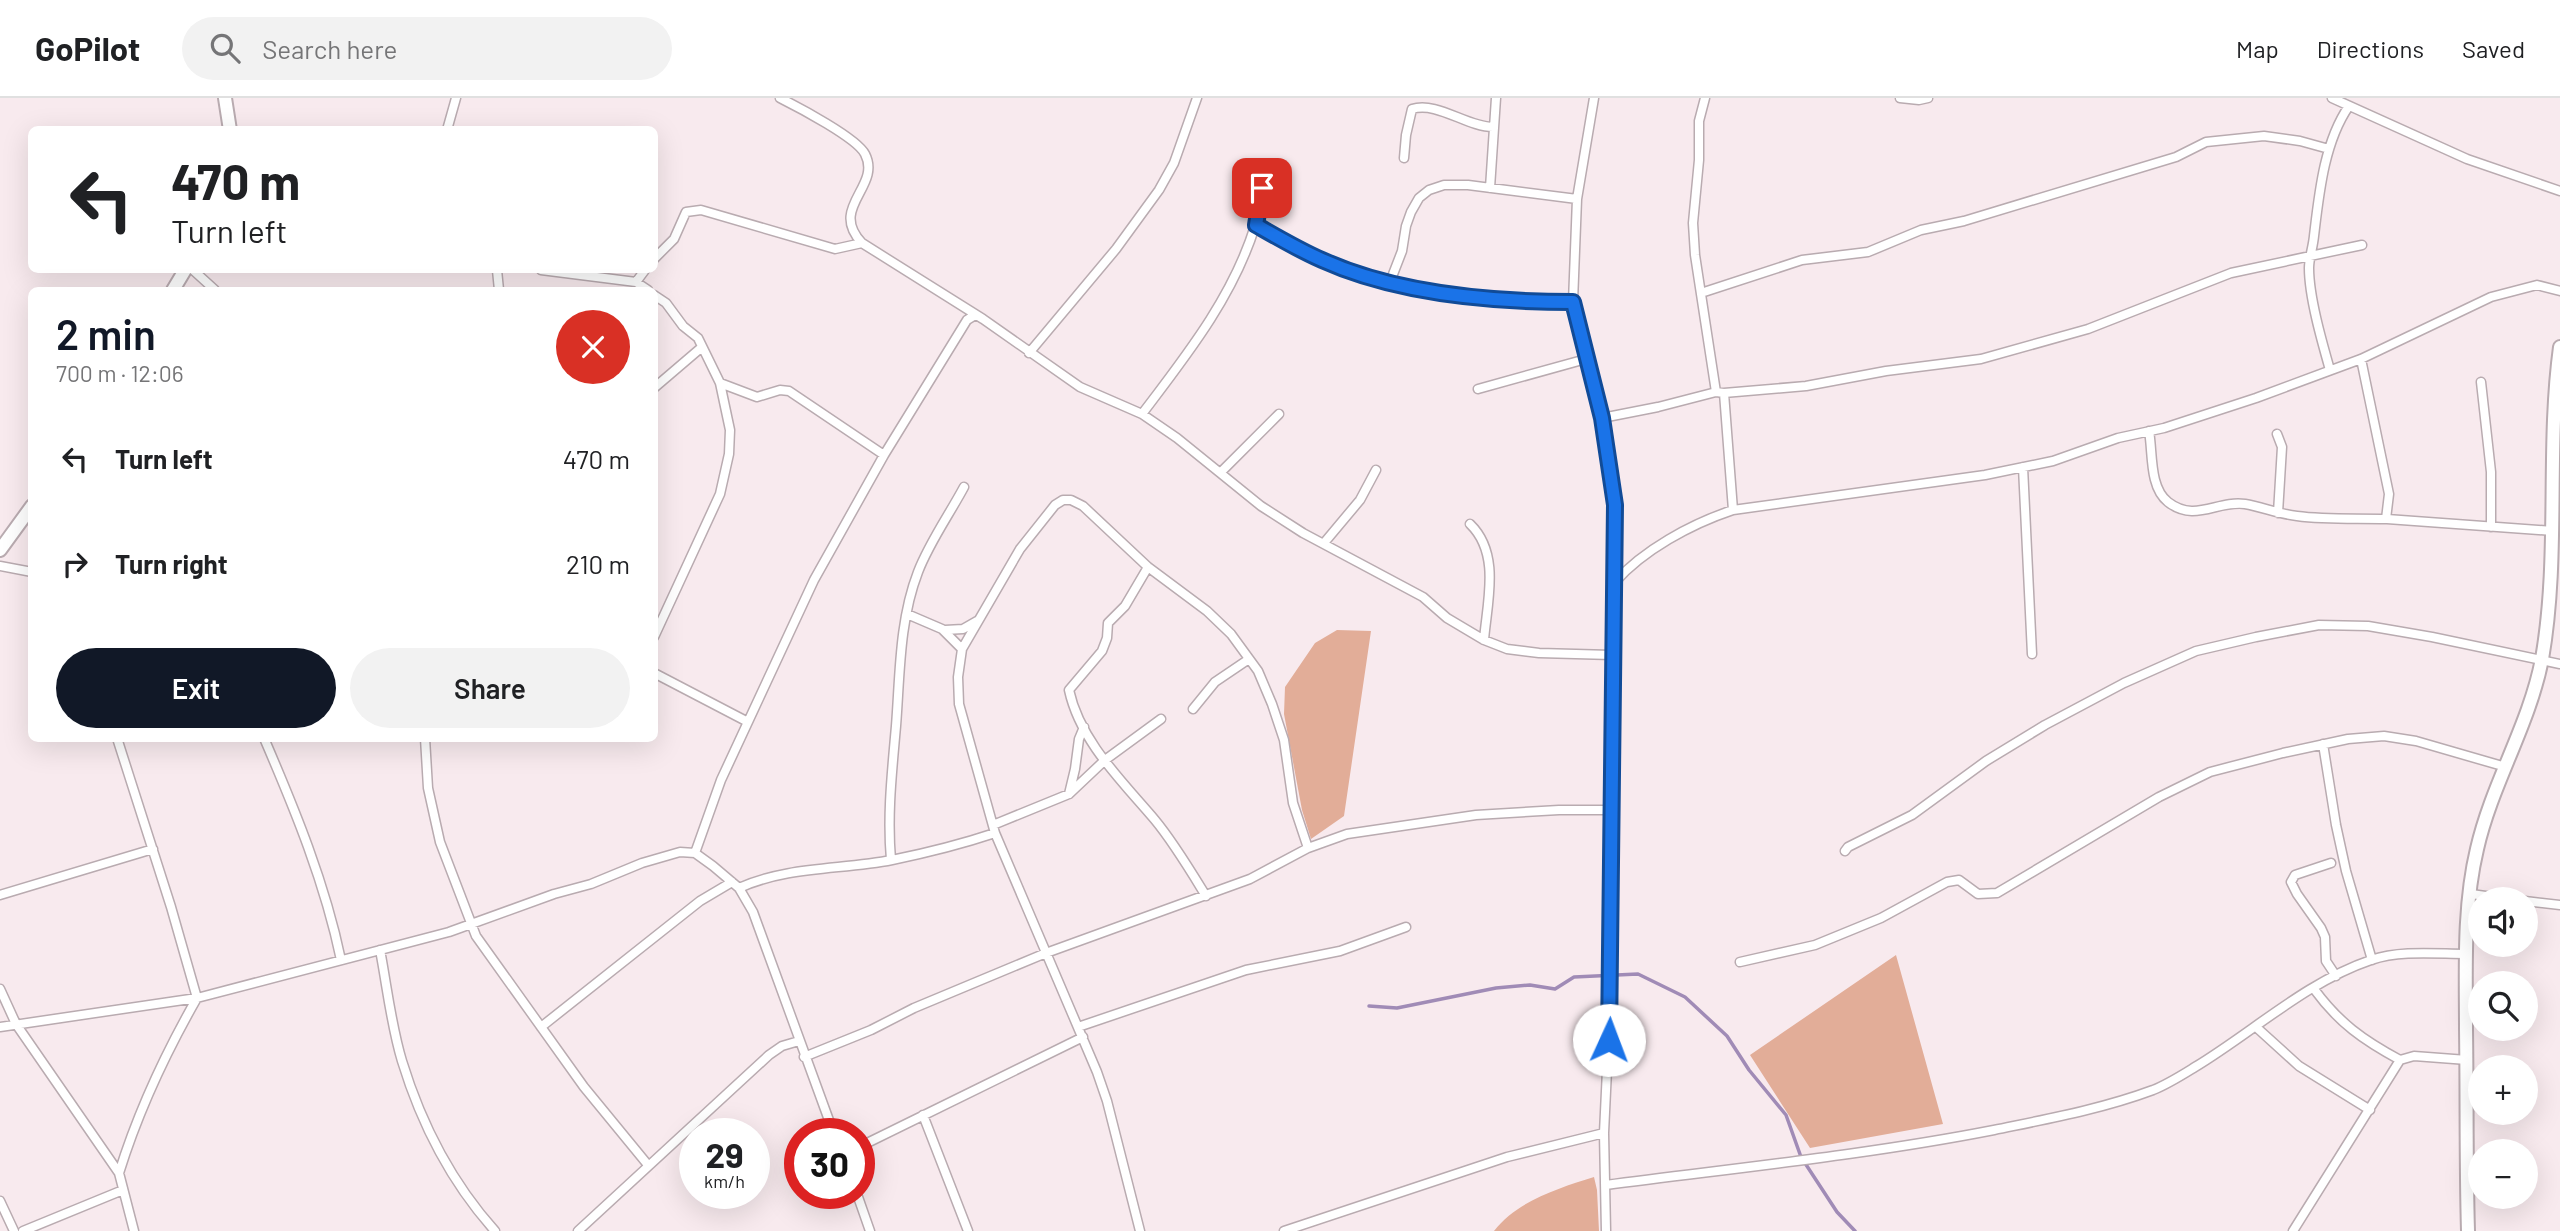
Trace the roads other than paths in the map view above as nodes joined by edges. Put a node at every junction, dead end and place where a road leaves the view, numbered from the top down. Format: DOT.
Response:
graph roads {
  1 [pos="225,98"];
  2 [pos="456,98"];
  3 [pos="780,98"];
  4 [pos="1196,98"];
  5 [pos="1496,98"];
  6 [pos="1594,98"];
  7 [pos="1705,98"];
  8 [pos="1900,98"];
  9 [pos="1928,98"];
  10 [pos="2332,98"];
  11 [pos="2349,106"];
  12 [pos="229,126"];
  13 [pos="448,126"];
  14 [pos="1493,127"];
  15 [pos="2329,149"];
  16 [pos="1404,159"];
  17 [pos="1264,173"];
  18 [pos="1490,188"];
  19 [pos="2560,191"];
  20 [pos="1577,199"];
  21 [pos="1256,225"];
  22 [pos="862,243"];
  23 [pos="2362,245"];
  24 [pos="658,255"];
  25 [pos="2311,255"];
  26 [pos="196,273"];
  27 [pos="565,273"];
  28 [pos="643,273"];
  29 [pos="636,282"];
  30 [pos="1390,282"];
  31 [pos="212,287"];
  32 [pos="644,287"];
  33 [pos="2560,290"];
  34 [pos="1701,293"];
  35 [pos="658,298"];
  36 [pos="1573,302"];
  37 [pos="975,315"];
  38 [pos="2560,346"];
  39 [pos="702,347"];
  40 [pos="1029,352"];
  41 [pos="1586,359"];
  42 [pos="2361,359"];
  43 [pos="2559,367"];
  44 [pos="2330,370"];
  45 [pos="2481,382"];
  46 [pos="720,383"];
  47 [pos="658,384"];
  48 [pos="1478,389"];
  49 [pos="1720,392"];
  50 [pos="1142,414"];
  51 [pos="1279,414"];
  52 [pos="1602,418"];
  53 [pos="2150,431"];
  54 [pos="2277,433"];
  55 [pos="2557,434"];
  56 [pos="884,455"];
  57 [pos="2023,467"];
  58 [pos="1376,470"];
  59 [pos="1221,472"];
  60 [pos="964,487"];
  61 [pos="1733,510"];
  62 [pos="28,512"];
  63 [pos="2278,513"];
  64 [pos="2386,519"];
  65 [pos="1470,524"];
  66 [pos="2491,527"];
  67 [pos="2555,540"];
  68 [pos="1324,543"];
  69 [pos="0,550"];
  70 [pos="0,566"];
  71 [pos="1148,567"];
  72 [pos="28,571"];
  73 [pos="1614,583"];
  74 [pos="907,614"];
  75 [pos="978,620"];
  76 [pos="658,628"];
  77 [pos="945,630"];
  78 [pos="1484,640"];
  79 [pos="962,649"];
  80 [pos="1612,654"];
  81 [pos="2032,654"];
  82 [pos="1249,659"];
  83 [pos="2542,659"];
  84 [pos="2560,664"];
  85 [pos="658,675"];
  86 [pos="1193,709"];
  87 [pos="1161,719"];
  88 [pos="748,722"];
  89 [pos="1084,727"];
  90 [pos="118,742"];
  91 [pos="266,742"];
  92 [pos="425,742"];
  93 [pos="2323,744"];
  94 [pos="1105,760"];
  95 [pos="2506,766"];
  96 [pos="1069,794"];
  97 [pos="1612,810"];
  98 [pos="994,829"];
  99 [pos="1308,848"];
  100 [pos="153,849"];
  101 [pos="1844,851"];
  102 [pos="695,853"];
  103 [pos="891,860"];
  104 [pos="2331,863"];
  105 [pos="736,885"];
  106 [pos="2472,887"];
  107 [pos="0,895"];
  108 [pos="1206,896"];
  109 [pos="2538,902"];
  110 [pos="2560,905"];
  111 [pos="472,924"];
  112 [pos="1406,927"];
  113 [pos="2468,930"];
  114 [pos="380,950"];
  115 [pos="1046,954"];
  116 [pos="2466,954"];
  117 [pos="341,960"];
  118 [pos="2372,960"];
  119 [pos="1740,962"];
  120 [pos="2336,976"];
  121 [pos="0,989"];
  122 [pos="2314,989"];
  123 [pos="197,998"];
  124 [pos="16,1024"];
  125 [pos="0,1027"];
  126 [pos="541,1027"];
  127 [pos="1078,1027"];
  128 [pos="2256,1027"];
  129 [pos="1083,1037"];
  130 [pos="799,1041"];
  131 [pos="804,1057"];
  132 [pos="2400,1060"];
  133 [pos="2467,1060"];
  134 [pos="2370,1110"];
  135 [pos="923,1115"];
  136 [pos="828,1118"];
  137 [pos="1604,1133"];
  138 [pos="875,1139"];
  139 [pos="648,1165"];
  140 [pos="119,1173"];
  141 [pos="1606,1185"];
  142 [pos="123,1190"];
  143 [pos="0,1200"];
  144 [pos="862,1209"];
  145 [pos="14,1231"];
  146 [pos="23,1231"];
  147 [pos="134,1231"];
  148 [pos="495,1231"];
  149 [pos="578,1231"];
  150 [pos="870,1231"];
  151 [pos="968,1231"];
  152 [pos="1140,1231"];
  153 [pos="1284,1231"];
  154 [pos="1606,1231"];
  155 [pos="2293,1231"];
  156 [pos="2468,1231"];
  1 -- 12 [label="street"];
  2 -- 13 [label="street"];
  3 -- 22 [label="street"];
  4 -- 40 [label="street"];
  5 -- 14 [label="street"];
  6 -- 20 [label="street"];
  7 -- 34 [label="street"];
  8 -- 9 [label="street"];
  10 -- 11 [label="street"];
  11 -- 15 [label="street"];
  11 -- 19 [label="street"];
  14 -- 16 [label="street"];
  14 -- 18 [label="street"];
  15 -- 25 [label="street"];
  15 -- 34 [label="street"];
  17 -- 21 [label="street"];
  18 -- 20 [label="street"];
  18 -- 30 [label="street"];
  20 -- 36 [label="street"];
  21 -- 30 [label="street"];
  21 -- 50 [label="street"];
  22 -- 24 [label="street"];
  22 -- 37 [label="street"];
  23 -- 25 [label="street"];
  25 -- 44 [label="street"];
  25 -- 49 [label="street"];
  26 -- 31 [label="street"];
  27 -- 29 [label="street"];
  28 -- 29 [label="street"];
  29 -- 32 [label="street"];
  30 -- 36 [label="street"];
  33 -- 42 [label="street"];
  34 -- 49 [label="street"];
  35 -- 39 [label="street"];
  36 -- 41 [label="street"];
  37 -- 40 [label="street"];
  37 -- 56 [label="street"];
  38 -- 43 [label="street"];
  39 -- 46 [label="street"];
  39 -- 47 [label="street"];
  40 -- 50 [label="street"];
  41 -- 48 [label="street"];
  41 -- 52 [label="street"];
  42 -- 44 [label="street"];
  42 -- 64 [label="street"];
  43 -- 55 [label="street"];
  44 -- 53 [label="street"];
  45 -- 66 [label="street"];
  46 -- 56 [label="street"];
  46 -- 76 [label="street"];
  49 -- 52 [label="street"];
  49 -- 61 [label="street"];
  50 -- 59 [label="street"];
  51 -- 59 [label="street"];
  52 -- 73 [label="street"];
  53 -- 57 [label="street"];
  53 -- 63 [label="street"];
  54 -- 63 [label="street"];
  55 -- 67 [label="street"];
  56 -- 88 [label="street"];
  57 -- 61 [label="street"];
  57 -- 81 [label="street"];
  58 -- 68 [label="street"];
  59 -- 68 [label="street"];
  60 -- 74 [label="street"];
  61 -- 73 [label="street"];
  62 -- 69 [label="street"];
  63 -- 64 [label="street"];
  64 -- 66 [label="street"];
  65 -- 78 [label="street"];
  66 -- 67 [label="street"];
  67 -- 83 [label="street"];
  68 -- 78 [label="street"];
  70 -- 72 [label="street"];
  71 -- 75 [label="street"];
  71 -- 82 [label="street"];
  71 -- 89 [label="street"];
  73 -- 80 [label="street"];
  74 -- 77 [label="street"];
  74 -- 103 [label="street"];
  75 -- 77 [label="street"];
  75 -- 79 [label="street"];
  77 -- 79 [label="street"];
  78 -- 80 [label="street"];
  79 -- 98 [label="street"];
  80 -- 97 [label="street"];
  82 -- 86 [label="street"];
  82 -- 99 [label="street"];
  83 -- 84 [label="street"];
  83 -- 95 [label="street"];
  83 -- 101 [label="street"];
  85 -- 88 [label="street"];
  87 -- 94 [label="street"];
  88 -- 102 [label="street"];
  89 -- 94 [label="street"];
  89 -- 96 [label="street"];
  90 -- 100 [label="street"];
  91 -- 117 [label="street"];
  92 -- 111 [label="street"];
  93 -- 95 [label="street"];
  93 -- 118 [label="street"];
  93 -- 119 [label="street"];
  94 -- 96 [label="street"];
  94 -- 108 [label="street"];
  95 -- 106 [label="street"];
  96 -- 98 [label="street"];
  97 -- 99 [label="street"];
  97 -- 137 [label="street"];
  98 -- 103 [label="street"];
  98 -- 115 [label="street"];
  99 -- 108 [label="street"];
  100 -- 107 [label="street"];
  100 -- 123 [label="street"];
  102 -- 105 [label="street"];
  102 -- 111 [label="street"];
  103 -- 105 [label="street"];
  104 -- 120 [label="street"];
  105 -- 126 [label="street"];
  105 -- 130 [label="street"];
  108 -- 115 [label="street"];
  109 -- 110 [label="street"];
  111 -- 114 [label="street"];
  111 -- 126 [label="street"];
  112 -- 127 [label="street"];
  113 -- 116 [label="street"];
  114 -- 117 [label="street"];
  114 -- 148 [label="street"];
  115 -- 127 [label="street"];
  115 -- 131 [label="street"];
  116 -- 118 [label="street"];
  116 -- 133 [label="street"];
  117 -- 123 [label="street"];
  118 -- 120 [label="street"];
  120 -- 122 [label="street"];
  121 -- 124 [label="street"];
  122 -- 128 [label="street"];
  122 -- 132 [label="street"];
  123 -- 124 [label="street"];
  123 -- 140 [label="street"];
  124 -- 125 [label="street"];
  124 -- 140 [label="street"];
  126 -- 139 [label="street"];
  127 -- 129 [label="street"];
  128 -- 134 [label="street"];
  128 -- 141 [label="street"];
  129 -- 135 [label="street"];
  129 -- 152 [label="street"];
  130 -- 131 [label="street"];
  130 -- 139 [label="street"];
  131 -- 136 [label="street"];
  132 -- 133 [label="street"];
  132 -- 134 [label="street"];
  133 -- 156 [label="street"];
  134 -- 155 [label="street"];
  135 -- 138 [label="street"];
  135 -- 151 [label="street"];
  137 -- 141 [label="street"];
  137 -- 153 [label="street"];
  139 -- 149 [label="street"];
  140 -- 142 [label="street"];
  141 -- 154 [label="street"];
  142 -- 146 [label="street"];
  142 -- 147 [label="street"];
  143 -- 145 [label="street"];
  144 -- 150 [label="street"];
}
